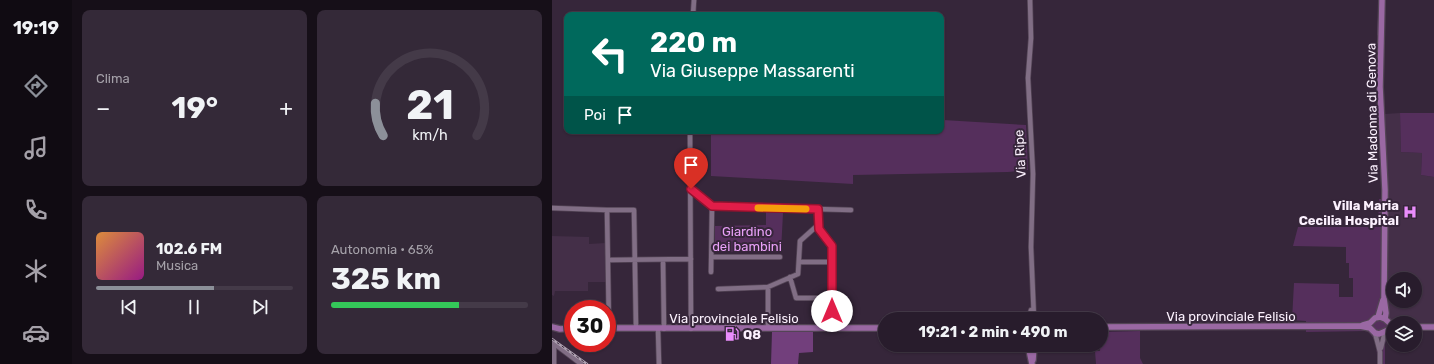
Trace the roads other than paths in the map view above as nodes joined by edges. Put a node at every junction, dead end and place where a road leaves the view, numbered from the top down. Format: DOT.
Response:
graph roads {
  1 [pos="694,0"];
  2 [pos="1030,0"];
  3 [pos="1382,0"];
  4 [pos="693,12"];
  5 [pos="690,134"];
  6 [pos="691,189"];
  7 [pos="712,206"];
  8 [pos="552,208"];
  9 [pos="818,209"];
  10 [pos="607,210"];
  11 [pos="851,210"];
  12 [pos="819,224"];
  13 [pos="712,257"];
  14 [pos="780,257"];
  15 [pos="691,259"];
  16 [pos="608,260"];
  17 [pos="635,260"];
  18 [pos="663,260"];
  19 [pos="799,262"];
  20 [pos="832,262"];
  21 [pos="711,272"];
  22 [pos="790,277"];
  23 [pos="768,287"];
  24 [pos="718,289"];
  25 [pos="832,298"];
  26 [pos="1384,298"];
  27 [pos="608,300"];
  28 [pos="1032,306"];
  29 [pos="1031,312"];
  30 [pos="1033,312"];
  31 [pos="1386,316"];
  32 [pos="1378,317"];
  33 [pos="1386,320"];
  34 [pos="552,322"];
  35 [pos="1371,322"];
  36 [pos="552,326"];
  37 [pos="1360,326"];
  38 [pos="564,327"];
  39 [pos="1422,327"];
  40 [pos="1434,327"];
  41 [pos="616,328"];
  42 [pos="636,328"];
  43 [pos="768,328"];
  44 [pos="832,328"];
  45 [pos="878,328"];
  46 [pos="1108,328"];
  47 [pos="564,329"];
  48 [pos="661,329"];
  49 [pos="691,329"];
  50 [pos="1373,331"];
  51 [pos="1385,331"];
  52 [pos="553,343"];
  53 [pos="1029,352"];
  54 [pos="1033,352"];
  55 [pos="1380,352"];
  56 [pos="554,364"];
  57 [pos="581,364"];
  58 [pos="659,364"];
  59 [pos="1032,364"];
  60 [pos="1380,364"];
  1 -- 4 [label="street"];
  2 -- 28 [label="street, Via Ripe"];
  3 -- 26 [label="main road, Via Madonna di Genova"];
  5 -- 6 [label="street"];
  6 -- 7 [label="street"];
  6 -- 15 [label="street"];
  7 -- 9 [label="street"];
  7 -- 13 [label="street"];
  8 -- 10 [label="street"];
  9 -- 11 [label="street"];
  9 -- 12 [label="street"];
  10 -- 16 [label="street"];
  10 -- 17 [label="street"];
  12 -- 19 [label="street"];
  12 -- 20 [label="street"];
  13 -- 14 [label="street"];
  13 -- 21 [label="street"];
  15 -- 18 [label="street"];
  15 -- 49 [label="street"];
  16 -- 17 [label="street"];
  16 -- 27 [label="street"];
  17 -- 18 [label="street"];
  17 -- 42 [label="street"];
  18 -- 48 [label="street"];
  19 -- 20 [label="street"];
  19 -- 22 [label="street"];
  20 -- 25 [label="street"];
  22 -- 23 [label="street"];
  22 -- 25 [label="street"];
  23 -- 24 [label="street"];
  23 -- 43 [label="street"];
  25 -- 44 [label="street"];
  26 -- 31 [label="main road, Via Madonna di Genova"];
  26 -- 32 [label="main road, Via Madonna di Genova"];
  28 -- 29 [label="street, Via Ripe"];
  28 -- 30 [label="street, Via Ripe"];
  32 -- 33 [label="main road"];
  32 -- 35 [label="main road"];
  34 -- 38 [label="main road"];
  35 -- 37 [label="main road"];
  35 -- 50 [label="main road"];
  36 -- 47 [label="main road"];
  37 -- 46 [label="main road, Via provinciale Felisio"];
  37 -- 50 [label="main road"];
  39 -- 40 [label="main road"];
  41 -- 42 [label="main road, Via provinciale Felisio"];
  42 -- 48 [label="main road, Via provinciale Felisio"];
  43 -- 44 [label="main road, Via provinciale Felisio"];
  43 -- 49 [label="main road, Via provinciale Felisio"];
  44 -- 45 [label="main road, Via provinciale Felisio"];
  48 -- 49 [label="main road, Via provinciale Felisio"];
  48 -- 58 [label="street"];
  50 -- 51 [label="main road"];
  50 -- 55 [label="street"];
  51 -- 55 [label="street"];
  52 -- 56 [label="street"];
  52 -- 57 [label="street"];
  53 -- 59 [label="main road"];
  54 -- 59 [label="main road"];
  55 -- 60 [label="street"];
}
